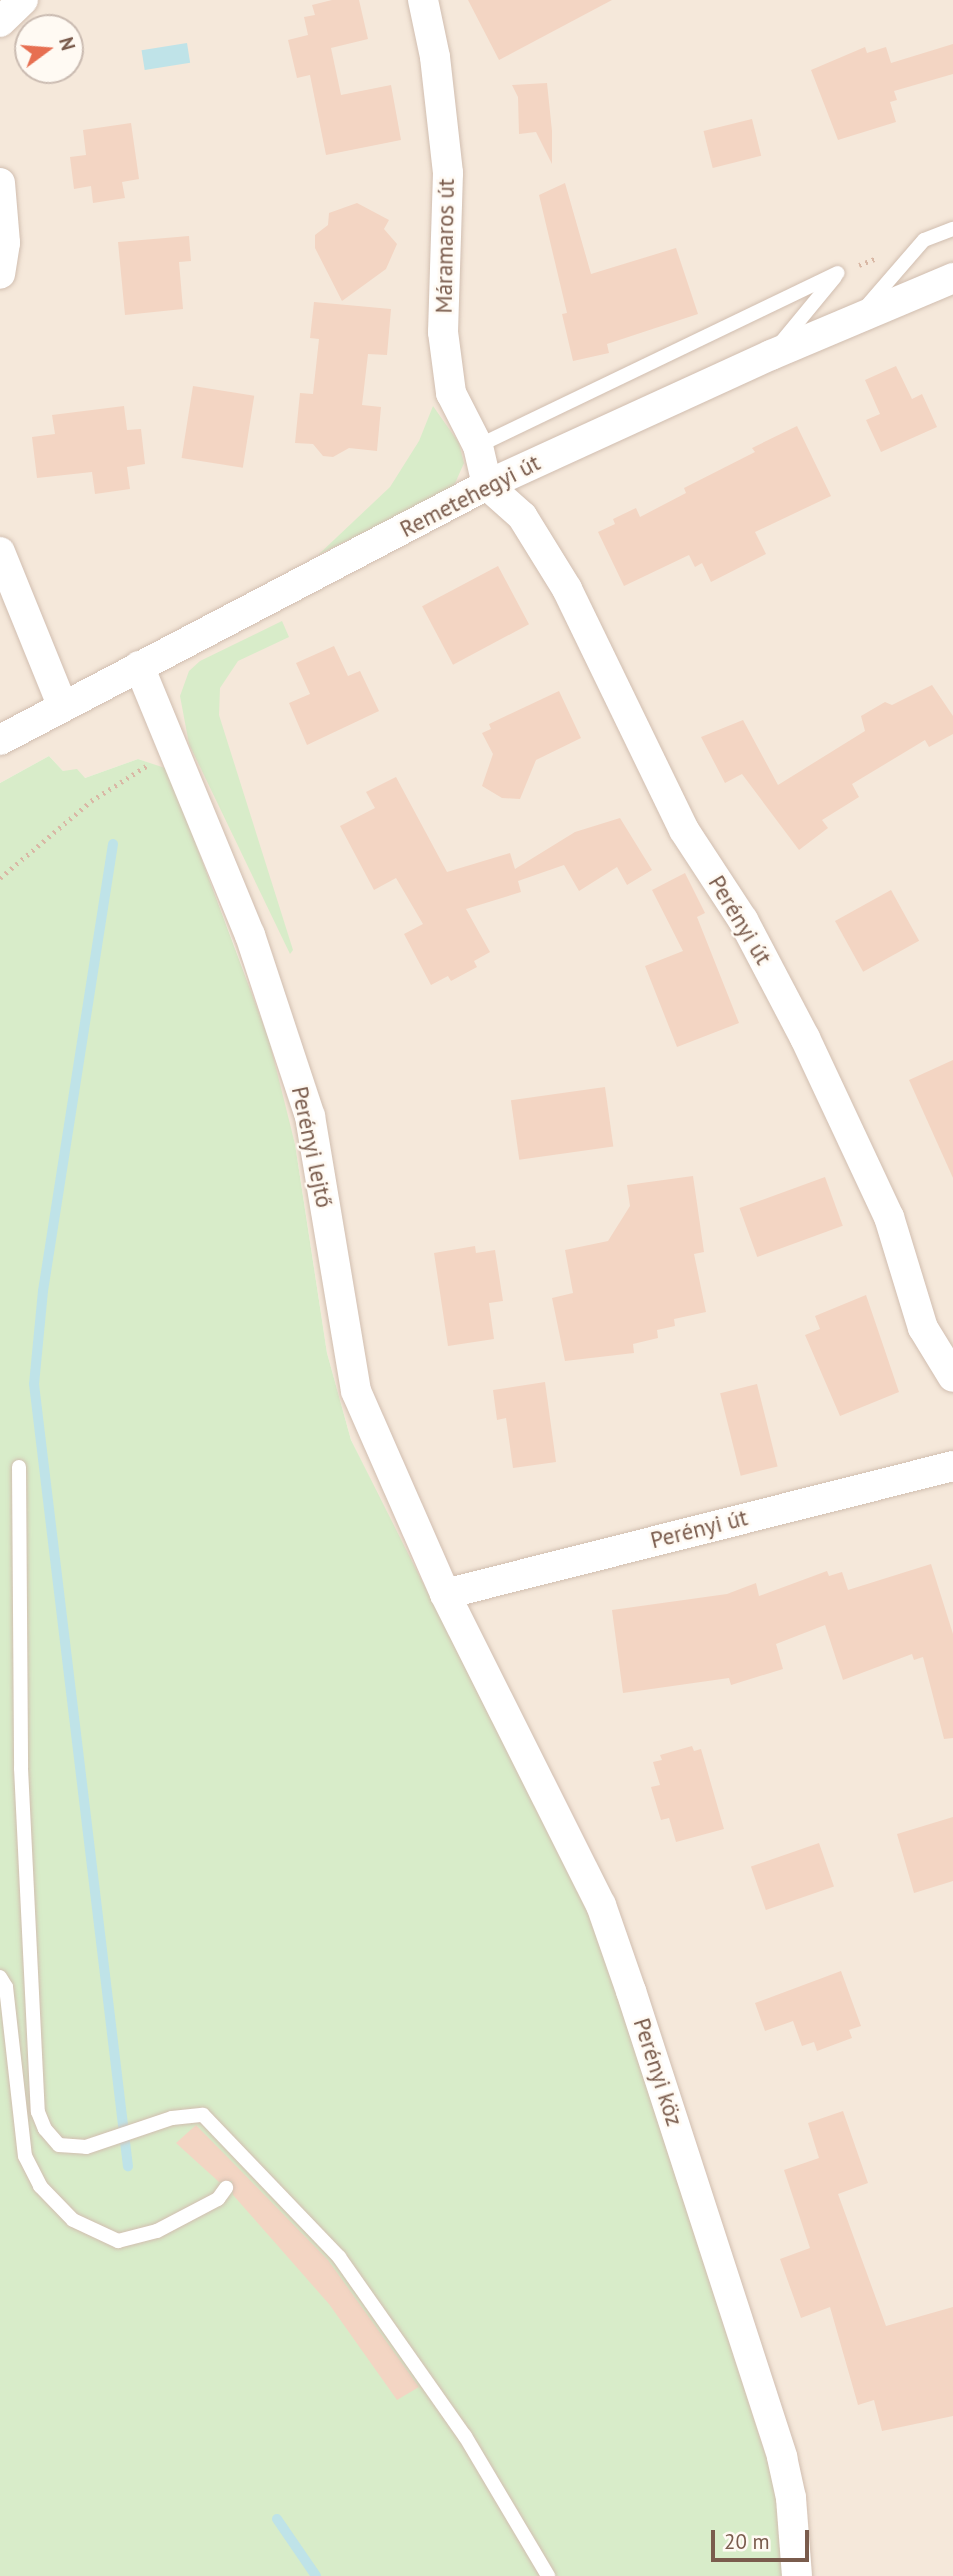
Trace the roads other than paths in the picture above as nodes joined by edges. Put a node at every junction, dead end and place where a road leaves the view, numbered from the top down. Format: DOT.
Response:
graph roads {
  1 [pos="23,0"];
  2 [pos="423,0"];
  3 [pos="0,22"];
  4 [pos="0,183"];
  5 [pos="953,229"];
  6 [pos="0,274"];
  7 [pos="953,278"];
  8 [pos="855,319"];
  9 [pos="771,355"];
  10 [pos="478,446"];
  11 [pos="487,485"];
  12 [pos="0,552"];
  13 [pos="139,667"];
  14 [pos="62,705"];
  15 [pos="0,714"];
  16 [pos="30,721"];
  17 [pos="0,740"];
  18 [pos="953,1377"];
  19 [pos="953,1466"];
  20 [pos="19,1467"];
  21 [pos="444,1594"];
  22 [pos="0,1977"];
  23 [pos="45,2129"];
  24 [pos="22,2133"];
  25 [pos="226,2188"];
  26 [pos="548,2576"];
  27 [pos="797,2576"];
  1 -- 3 [label="street"];
  2 -- 10 [label="street, Máramaros út"];
  4 -- 6 [label="street"];
  5 -- 8 [label="lane"];
  7 -- 8 [label="street, Remetehegyi út"];
  8 -- 9 [label="street, Remetehegyi út"];
  9 -- 10 [label="lane"];
  9 -- 11 [label="street, Remetehegyi út"];
  10 -- 11 [label="street, Máramaros út"];
  11 -- 13 [label="street, Remetehegyi út"];
  11 -- 18 [label="street, Perényi út"];
  12 -- 14 [label="street"];
  13 -- 14 [label="street, Remetehegyi út"];
  13 -- 21 [label="street, Perényi lejtő"];
  14 -- 16 [label="street, Remetehegyi út"];
  15 -- 16 [label="street"];
  16 -- 17 [label="street, Remetehegyi út"];
  19 -- 21 [label="street, Perényi út"];
  20 -- 23 [label="lane"];
  21 -- 27 [label="street, Perényi köz"];
  22 -- 24 [label="lane"];
  23 -- 24 [label="lane"];
  23 -- 26 [label="lane"];
  24 -- 25 [label="lane"];
}
